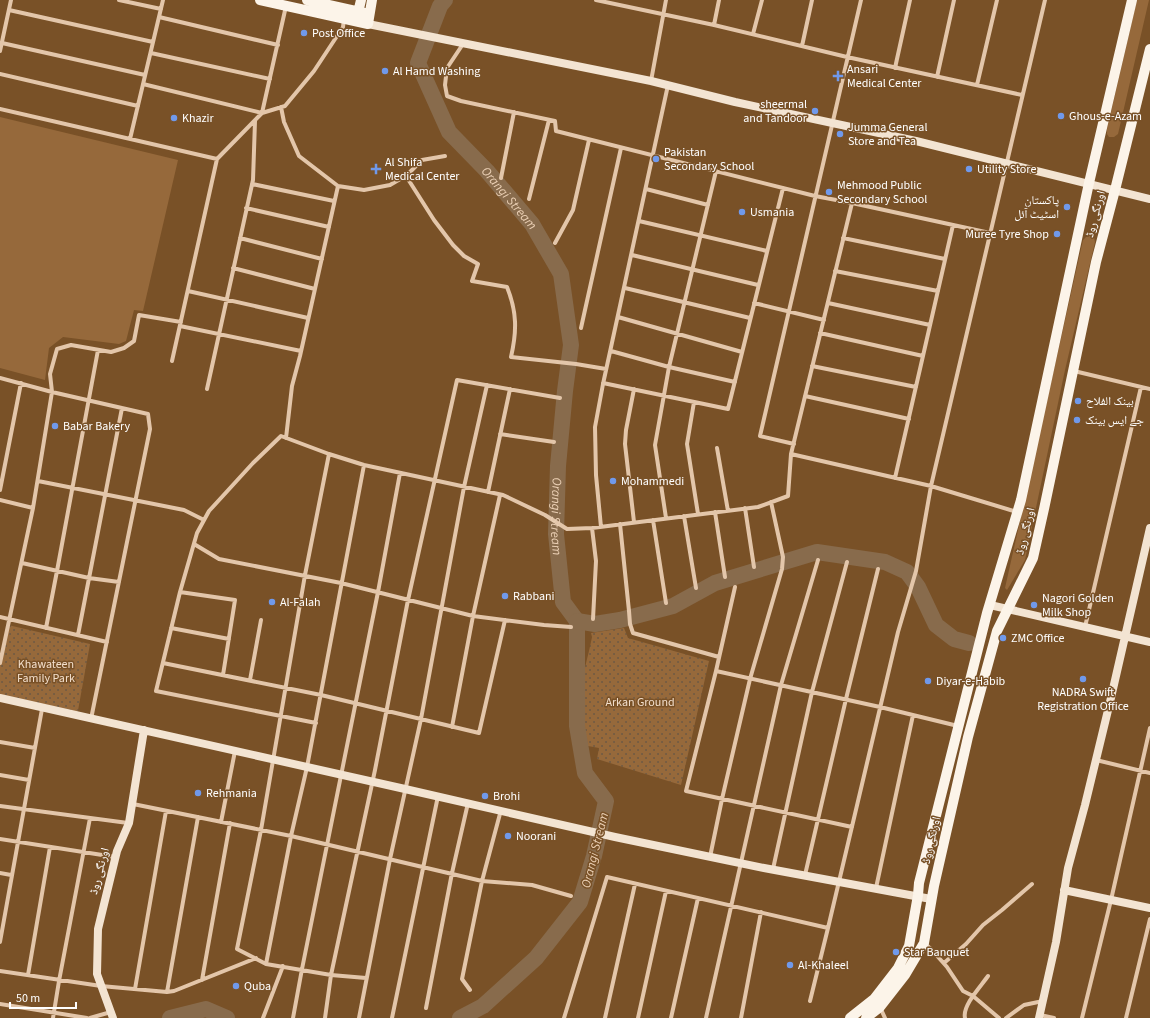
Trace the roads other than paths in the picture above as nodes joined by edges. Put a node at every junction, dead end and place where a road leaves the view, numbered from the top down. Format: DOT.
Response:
graph roads {
  1 [pos="11,0"];
  2 [pos="119,0"];
  3 [pos="163,0"];
  4 [pos="260,0"];
  5 [pos="307,0"];
  6 [pos="361,0"];
  7 [pos="372,0"];
  8 [pos="596,0"];
  9 [pos="666,0"];
  10 [pos="720,0"];
  11 [pos="762,0"];
  12 [pos="812,0"];
  13 [pos="861,0"];
  14 [pos="910,0"];
  15 [pos="954,0"];
  16 [pos="997,0"];
  17 [pos="1045,0"];
  18 [pos="1132,0"];
  19 [pos="286,6"];
  20 [pos="9,10"];
  21 [pos="161,10"];
  22 [pos="663,14"];
  23 [pos="358,16"];
  24 [pos="159,17"];
  25 [pos="344,18"];
  26 [pos="369,19"];
  27 [pos="714,26"];
  28 [pos="753,34"];
  29 [pos="153,42"];
  30 [pos="2,43"];
  31 [pos="278,45"];
  32 [pos="466,45"];
  33 [pos="802,46"];
  34 [pos="1150,49"];
  35 [pos="0,51"];
  36 [pos="150,53"];
  37 [pos="847,57"];
  38 [pos="895,68"];
  39 [pos="0,74"];
  40 [pos="145,75"];
  41 [pos="937,77"];
  42 [pos="270,79"];
  43 [pos="651,81"];
  44 [pos="143,84"];
  45 [pos="977,85"];
  46 [pos="668,86"];
  47 [pos="1022,95"];
  48 [pos="138,106"];
  49 [pos="282,107"];
  50 [pos="0,109"];
  51 [pos="514,112"];
  52 [pos="262,113"];
  53 [pos="255,120"];
  54 [pos="549,120"];
  55 [pos="832,123"];
  56 [pos="130,139"];
  57 [pos="589,140"];
  58 [pos="621,148"];
  59 [pos="444,156"];
  60 [pos="654,156"];
  61 [pos="216,159"];
  62 [pos="1006,164"];
  63 [pos="716,171"];
  64 [pos="406,176"];
  65 [pos="501,178"];
  66 [pos="1088,183"];
  67 [pos="252,184"];
  68 [pos="338,186"];
  69 [pos="782,188"];
  70 [pos="646,190"];
  71 [pos="1115,190"];
  72 [pos="815,196"];
  73 [pos="530,199"];
  74 [pos="1150,199"];
  75 [pos="334,201"];
  76 [pos="852,202"];
  77 [pos="708,205"];
  78 [pos="246,208"];
  79 [pos="639,221"];
  80 [pos="952,225"];
  81 [pos="329,227"];
  82 [pos="990,233"];
  83 [pos="701,236"];
  84 [pos="240,238"];
  85 [pos="843,238"];
  86 [pos="555,243"];
  87 [pos="767,251"];
  88 [pos="632,255"];
  89 [pos="322,259"];
  90 [pos="945,259"];
  91 [pos="233,268"];
  92 [pos="692,270"];
  93 [pos="835,271"];
  94 [pos="758,285"];
  95 [pos="625,288"];
  96 [pos="315,289"];
  97 [pos="188,291"];
  98 [pos="938,291"];
  99 [pos="226,300"];
  100 [pos="684,301"];
  101 [pos="754,303"];
  102 [pos="828,303"];
  103 [pos="788,311"];
  104 [pos="308,318"];
  105 [pos="618,318"];
  106 [pos="750,318"];
  107 [pos="824,320"];
  108 [pos="180,324"];
  109 [pos="930,325"];
  110 [pos="581,328"];
  111 [pos="820,333"];
  112 [pos="218,334"];
  113 [pos="677,334"];
  114 [pos="98,350"];
  115 [pos="301,351"];
  116 [pos="611,352"];
  117 [pos="742,352"];
  118 [pos="923,356"];
  119 [pos="172,361"];
  120 [pos="812,366"];
  121 [pos="669,367"];
  122 [pos="606,369"];
  123 [pos="1073,371"];
  124 [pos="0,378"];
  125 [pos="735,382"];
  126 [pos="21,383"];
  127 [pos="603,383"];
  128 [pos="487,385"];
  129 [pos="916,387"];
  130 [pos="1141,387"];
  131 [pos="207,389"];
  132 [pos="510,389"];
  133 [pos="634,389"];
  134 [pos="1150,389"];
  135 [pos="52,392"];
  136 [pos="663,395"];
  137 [pos="805,396"];
  138 [pos="560,398"];
  139 [pos="89,400"];
  140 [pos="694,402"];
  141 [pos="122,408"];
  142 [pos="908,419"];
  143 [pos="500,434"];
  144 [pos="286,438"];
  145 [pos="554,442"];
  146 [pos="794,444"];
  147 [pos="717,448"];
  148 [pos="329,454"];
  149 [pos="792,454"];
  150 [pos="364,465"];
  151 [pos="400,473"];
  152 [pos="895,478"];
  153 [pos="434,480"];
  154 [pos="38,481"];
  155 [pos="931,486"];
  156 [pos="464,487"];
  157 [pos="73,488"];
  158 [pos="0,490"];
  159 [pos="488,492"];
  160 [pos="105,494"];
  161 [pos="500,495"];
  162 [pos="0,500"];
  163 [pos="135,500"];
  164 [pos="771,502"];
  165 [pos="33,508"];
  166 [pos="745,508"];
  167 [pos="728,510"];
  168 [pos="715,512"];
  169 [pos="1017,512"];
  170 [pos="698,514"];
  171 [pos="684,516"];
  172 [pos="666,518"];
  173 [pos="204,520"];
  174 [pos="653,520"];
  175 [pos="634,522"];
  176 [pos="620,524"];
  177 [pos="602,526"];
  178 [pos="592,528"];
  179 [pos="1150,528"];
  180 [pos="194,544"];
  181 [pos="818,560"];
  182 [pos="847,562"];
  183 [pos="22,563"];
  184 [pos="754,566"];
  185 [pos="878,569"];
  186 [pos="57,571"];
  187 [pos="305,575"];
  188 [pos="726,577"];
  189 [pos="89,578"];
  190 [pos="119,582"];
  191 [pos="341,583"];
  192 [pos="735,587"];
  193 [pos="696,588"];
  194 [pos="180,592"];
  195 [pos="378,592"];
  196 [pos="408,600"];
  197 [pos="666,603"];
  198 [pos="990,604"];
  199 [pos="442,609"];
  200 [pos="1008,609"];
  201 [pos="473,616"];
  202 [pos="0,617"];
  203 [pos="10,619"];
  204 [pos="593,619"];
  205 [pos="261,620"];
  206 [pos="505,620"];
  207 [pos="571,627"];
  208 [pos="1085,627"];
  209 [pos="46,628"];
  210 [pos="171,628"];
  211 [pos="78,635"];
  212 [pos="1126,637"];
  213 [pos="229,639"];
  214 [pos="107,642"];
  215 [pos="1150,642"];
  216 [pos="719,657"];
  217 [pos="163,662"];
  218 [pos="0,663"];
  219 [pos="716,671"];
  220 [pos="223,675"];
  221 [pos="750,678"];
  222 [pos="250,680"];
  223 [pos="781,685"];
  224 [pos="285,688"];
  225 [pos="812,692"];
  226 [pos="321,695"];
  227 [pos="0,698"];
  228 [pos="846,699"];
  229 [pos="355,703"];
  230 [pos="880,707"];
  231 [pos="42,708"];
  232 [pos="387,711"];
  233 [pos="913,715"];
  234 [pos="280,717"];
  235 [pos="91,719"];
  236 [pos="421,719"];
  237 [pos="316,723"];
  238 [pos="958,726"];
  239 [pos="452,727"];
  240 [pos="1150,728"];
  241 [pos="144,730"];
  242 [pos="0,742"];
  243 [pos="35,748"];
  244 [pos="235,751"];
  245 [pos="274,760"];
  246 [pos="1096,760"];
  247 [pos="307,767"];
  248 [pos="1140,771"];
  249 [pos="1150,773"];
  250 [pos="341,774"];
  251 [pos="0,775"];
  252 [pos="29,780"];
  253 [pos="372,781"];
  254 [pos="405,789"];
  255 [pos="438,796"];
  256 [pos="722,799"];
  257 [pos="468,803"];
  258 [pos="133,804"];
  259 [pos="0,806"];
  260 [pos="753,806"];
  261 [pos="23,809"];
  262 [pos="501,810"];
  263 [pos="166,811"];
  264 [pos="786,813"];
  265 [pos="198,817"];
  266 [pos="90,818"];
  267 [pos="818,820"];
  268 [pos="221,822"];
  269 [pos="130,823"];
  270 [pos="230,824"];
  271 [pos="852,828"];
  272 [pos="262,830"];
  273 [pos="291,836"];
  274 [pos="0,840"];
  275 [pos="18,842"];
  276 [pos="327,844"];
  277 [pos="50,847"];
  278 [pos="358,851"];
  279 [pos="84,852"];
  280 [pos="115,857"];
  281 [pos="710,857"];
  282 [pos="390,859"];
  283 [pos="741,863"];
  284 [pos="423,867"];
  285 [pos="773,870"];
  286 [pos="0,873"];
  287 [pos="452,874"];
  288 [pos="12,875"];
  289 [pos="805,876"];
  290 [pos="482,880"];
  291 [pos="838,882"];
  292 [pos="635,884"];
  293 [pos="1032,884"];
  294 [pos="876,888"];
  295 [pos="1064,890"];
  296 [pos="666,891"];
  297 [pos="918,895"];
  298 [pos="571,896"];
  299 [pos="698,898"];
  300 [pos="932,899"];
  301 [pos="1111,900"];
  302 [pos="0,905"];
  303 [pos="731,905"];
  304 [pos="6,906"];
  305 [pos="1150,908"];
  306 [pos="761,912"];
  307 [pos="1150,919"];
  308 [pos="828,928"];
  309 [pos="0,939"];
  310 [pos="924,943"];
  311 [pos="256,958"];
  312 [pos="944,963"];
  313 [pos="266,964"];
  314 [pos="284,966"];
  315 [pos="302,969"];
  316 [pos="0,971"];
  317 [pos="28,975"];
  318 [pos="331,976"];
  319 [pos="988,976"];
  320 [pos="366,978"];
  321 [pos="202,980"];
  322 [pos="59,981"];
  323 [pos="101,986"];
  324 [pos="135,989"];
  325 [pos="470,990"];
  326 [pos="167,992"];
  327 [pos="973,996"];
  328 [pos="810,1001"];
  329 [pos="1043,1001"];
  330 [pos="0,1004"];
  331 [pos="880,1007"];
  332 [pos="426,1008"];
  333 [pos="54,1013"];
  334 [pos="112,1015"];
  335 [pos="1039,1017"];
  336 [pos="53,1018"];
  337 [pos="87,1018"];
  338 [pos="90,1018"];
  339 [pos="263,1018"];
  340 [pos="293,1018"];
  341 [pos="325,1018"];
  342 [pos="359,1018"];
  343 [pos="392,1018"];
  344 [pos="564,1018"];
  345 [pos="605,1018"];
  346 [pos="638,1018"];
  347 [pos="671,1018"];
  348 [pos="706,1018"];
  349 [pos="741,1018"];
  350 [pos="850,1018"];
  351 [pos="866,1018"];
  352 [pos="885,1018"];
  353 [pos="965,1018"];
  354 [pos="999,1018"];
  355 [pos="1006,1018"];
  356 [pos="1054,1018"];
  357 [pos="1082,1018"];
  358 [pos="1126,1018"];
  1 -- 20 [label="street"];
  2 -- 21 [label="street"];
  3 -- 21 [label="street"];
  4 -- 19 [label="main road"];
  5 -- 23 [label="main road"];
  6 -- 23 [label="main road"];
  7 -- 26 [label="main road"];
  8 -- 22 [label="street"];
  9 -- 22 [label="street"];
  10 -- 27 [label="street"];
  11 -- 28 [label="street"];
  12 -- 33 [label="street"];
  13 -- 37 [label="street"];
  14 -- 38 [label="street"];
  15 -- 41 [label="street"];
  16 -- 45 [label="street"];
  17 -- 47 [label="street"];
  18 -- 66 [label="main road, اورنگی روڈ"];
  19 -- 25 [label="main road"];
  19 -- 31 [label="street"];
  20 -- 29 [label="street"];
  20 -- 30 [label="street"];
  21 -- 24 [label="street"];
  22 -- 27 [label="street"];
  22 -- 43 [label="street"];
  23 -- 25 [label="main road"];
  23 -- 26 [label="main road"];
  24 -- 29 [label="street"];
  24 -- 31 [label="street"];
  25 -- 49 [label="street"];
  26 -- 32 [label="main road"];
  27 -- 28 [label="street"];
  28 -- 33 [label="street"];
  29 -- 36 [label="street"];
  30 -- 35 [label="street"];
  30 -- 40 [label="street"];
  31 -- 42 [label="street"];
  32 -- 43 [label="main road"];
  32 -- 51 [label="street"];
  33 -- 37 [label="street"];
  34 -- 71 [label="main road, اورنگی روڈ"];
  36 -- 40 [label="street"];
  36 -- 42 [label="street"];
  37 -- 38 [label="street"];
  37 -- 55 [label="street"];
  38 -- 41 [label="street"];
  39 -- 48 [label="street"];
  40 -- 44 [label="street"];
  41 -- 45 [label="street"];
  42 -- 52 [label="street"];
  43 -- 46 [label="main road"];
  44 -- 48 [label="street"];
  44 -- 52 [label="street"];
  45 -- 47 [label="street"];
  46 -- 55 [label="main road"];
  46 -- 60 [label="street"];
  47 -- 62 [label="street"];
  48 -- 56 [label="street"];
  49 -- 52 [label="street"];
  49 -- 68 [label="street"];
  50 -- 56 [label="street"];
  51 -- 54 [label="street"];
  51 -- 65 [label="street"];
  52 -- 53 [label="street"];
  53 -- 61 [label="street"];
  53 -- 67 [label="street"];
  54 -- 57 [label="street"];
  54 -- 73 [label="street"];
  55 -- 62 [label="main road"];
  55 -- 72 [label="street"];
  56 -- 61 [label="street"];
  57 -- 58 [label="street"];
  57 -- 86 [label="street"];
  58 -- 60 [label="street"];
  58 -- 110 [label="street"];
  59 -- 64 [label="street"];
  60 -- 63 [label="street"];
  60 -- 70 [label="street"];
  61 -- 97 [label="street"];
  62 -- 66 [label="main road"];
  62 -- 82 [label="street"];
  63 -- 69 [label="street"];
  63 -- 77 [label="street"];
  64 -- 68 [label="street"];
  64 -- 122 [label="street"];
  66 -- 71 [label="main road"];
  66 -- 169 [label="main road, اورنگی روڈ"];
  67 -- 75 [label="street"];
  67 -- 78 [label="street"];
  68 -- 75 [label="street"];
  69 -- 72 [label="street"];
  69 -- 87 [label="street"];
  70 -- 77 [label="street"];
  70 -- 79 [label="street"];
  71 -- 74 [label="main road"];
  71 -- 123 [label="main road, اورنگی روڈ"];
  72 -- 76 [label="street"];
  72 -- 103 [label="street"];
  75 -- 81 [label="street"];
  76 -- 80 [label="street"];
  76 -- 85 [label="street"];
  77 -- 83 [label="street"];
  78 -- 81 [label="street"];
  78 -- 84 [label="street"];
  79 -- 83 [label="street"];
  79 -- 88 [label="street"];
  80 -- 82 [label="street"];
  80 -- 90 [label="street"];
  81 -- 89 [label="street"];
  82 -- 155 [label="street"];
  83 -- 87 [label="street"];
  83 -- 92 [label="street"];
  84 -- 89 [label="street"];
  84 -- 91 [label="street"];
  85 -- 90 [label="street"];
  85 -- 93 [label="street"];
  87 -- 94 [label="street"];
  88 -- 92 [label="street"];
  88 -- 95 [label="street"];
  89 -- 96 [label="street"];
  90 -- 98 [label="street"];
  91 -- 96 [label="street"];
  91 -- 99 [label="street"];
  92 -- 94 [label="street"];
  92 -- 100 [label="street"];
  93 -- 98 [label="street"];
  93 -- 102 [label="street"];
  94 -- 101 [label="street"];
  95 -- 100 [label="street"];
  95 -- 105 [label="street"];
  96 -- 104 [label="street"];
  97 -- 99 [label="street"];
  97 -- 108 [label="street"];
  98 -- 109 [label="street"];
  99 -- 104 [label="street"];
  99 -- 112 [label="street"];
  100 -- 106 [label="street"];
  100 -- 113 [label="street"];
  101 -- 103 [label="street"];
  101 -- 106 [label="street"];
  102 -- 107 [label="street"];
  102 -- 109 [label="street"];
  103 -- 107 [label="street"];
  103 -- 146 [label="street"];
  104 -- 115 [label="street"];
  105 -- 113 [label="street"];
  105 -- 116 [label="street"];
  106 -- 117 [label="street"];
  107 -- 111 [label="street"];
  108 -- 112 [label="street"];
  108 -- 114 [label="street"];
  108 -- 119 [label="street"];
  109 -- 118 [label="street"];
  111 -- 118 [label="street"];
  111 -- 120 [label="street"];
  112 -- 115 [label="street"];
  112 -- 131 [label="street"];
  113 -- 117 [label="street"];
  113 -- 121 [label="street"];
  114 -- 135 [label="street"];
  114 -- 139 [label="street"];
  115 -- 144 [label="street"];
  116 -- 121 [label="street"];
  116 -- 122 [label="street"];
  117 -- 125 [label="street"];
  118 -- 129 [label="street"];
  120 -- 129 [label="street"];
  120 -- 137 [label="street"];
  121 -- 125 [label="street"];
  121 -- 136 [label="street"];
  122 -- 127 [label="street"];
  123 -- 130 [label="street"];
  123 -- 200 [label="main road, اورنگی روڈ"];
  124 -- 126 [label="street"];
  125 -- 140 [label="street"];
  126 -- 135 [label="street"];
  126 -- 158 [label="street"];
  127 -- 133 [label="street"];
  127 -- 177 [label="street"];
  128 -- 132 [label="street"];
  128 -- 153 [label="street"];
  128 -- 156 [label="street"];
  129 -- 142 [label="street"];
  130 -- 134 [label="street"];
  130 -- 208 [label="street"];
  132 -- 138 [label="street"];
  132 -- 143 [label="street"];
  133 -- 136 [label="street"];
  133 -- 175 [label="street"];
  135 -- 139 [label="street"];
  135 -- 154 [label="street"];
  136 -- 140 [label="street"];
  136 -- 172 [label="street"];
  137 -- 142 [label="street"];
  137 -- 146 [label="street"];
  139 -- 141 [label="street"];
  139 -- 157 [label="street"];
  140 -- 170 [label="street"];
  141 -- 160 [label="street"];
  141 -- 163 [label="street"];
  142 -- 152 [label="street"];
  143 -- 145 [label="street"];
  143 -- 159 [label="street"];
  144 -- 148 [label="street"];
  144 -- 173 [label="street"];
  146 -- 149 [label="street"];
  147 -- 167 [label="street"];
  148 -- 150 [label="street"];
  148 -- 187 [label="street"];
  149 -- 152 [label="street"];
  149 -- 164 [label="street"];
  150 -- 151 [label="street"];
  150 -- 191 [label="street"];
  151 -- 153 [label="street"];
  151 -- 195 [label="street"];
  152 -- 155 [label="street"];
  153 -- 156 [label="street"];
  153 -- 196 [label="street"];
  154 -- 157 [label="street"];
  154 -- 165 [label="street"];
  155 -- 169 [label="street"];
  155 -- 230 [label="street"];
  156 -- 159 [label="street"];
  156 -- 199 [label="street"];
  157 -- 160 [label="street"];
  157 -- 186 [label="street"];
  159 -- 161 [label="street"];
  160 -- 163 [label="street"];
  160 -- 189 [label="street"];
  161 -- 178 [label="street"];
  161 -- 201 [label="street"];
  162 -- 165 [label="street"];
  163 -- 173 [label="street"];
  163 -- 190 [label="street"];
  164 -- 166 [label="street"];
  164 -- 221 [label="street"];
  165 -- 183 [label="street"];
  166 -- 167 [label="street"];
  166 -- 184 [label="street"];
  167 -- 168 [label="street"];
  168 -- 170 [label="street"];
  168 -- 188 [label="street"];
  169 -- 198 [label="main road, اورنگی روڈ"];
  170 -- 171 [label="street"];
  171 -- 172 [label="street"];
  171 -- 193 [label="street"];
  172 -- 174 [label="street"];
  173 -- 180 [label="street"];
  174 -- 175 [label="street"];
  174 -- 197 [label="street"];
  175 -- 176 [label="street"];
  176 -- 177 [label="street"];
  176 -- 216 [label="street"];
  177 -- 178 [label="street"];
  178 -- 204 [label="street"];
  179 -- 212 [label="main road"];
  180 -- 187 [label="street"];
  180 -- 194 [label="street"];
  181 -- 223 [label="street"];
  182 -- 225 [label="street"];
  183 -- 186 [label="street"];
  183 -- 203 [label="street"];
  185 -- 228 [label="street"];
  186 -- 189 [label="street"];
  186 -- 209 [label="street"];
  187 -- 191 [label="street"];
  187 -- 224 [label="street"];
  189 -- 190 [label="street"];
  189 -- 211 [label="street"];
  190 -- 214 [label="street"];
  191 -- 195 [label="street"];
  191 -- 226 [label="street"];
  192 -- 216 [label="street"];
  194 -- 210 [label="street"];
  194 -- 213 [label="street"];
  195 -- 196 [label="street"];
  195 -- 229 [label="street"];
  196 -- 199 [label="street"];
  196 -- 232 [label="street"];
  198 -- 200 [label="main road"];
  198 -- 238 [label="main road, اورنگی روڈ"];
  199 -- 201 [label="street"];
  199 -- 236 [label="street"];
  200 -- 208 [label="main road"];
  200 -- 300 [label="main road, اورنگی روڈ"];
  201 -- 206 [label="street"];
  201 -- 239 [label="street"];
  202 -- 203 [label="street"];
  203 -- 209 [label="street"];
  203 -- 218 [label="street"];
  205 -- 222 [label="street"];
  206 -- 207 [label="street"];
  206 -- 239 [label="street"];
  208 -- 212 [label="main road"];
  209 -- 211 [label="street"];
  210 -- 213 [label="street"];
  210 -- 217 [label="street"];
  211 -- 214 [label="street"];
  212 -- 215 [label="main road"];
  212 -- 246 [label="main road"];
  213 -- 220 [label="street"];
  214 -- 235 [label="street"];
  216 -- 219 [label="street"];
  217 -- 220 [label="street"];
  217 -- 234 [label="street"];
  219 -- 221 [label="street"];
  219 -- 256 [label="street"];
  220 -- 222 [label="street"];
  221 -- 223 [label="street"];
  221 -- 256 [label="street"];
  222 -- 224 [label="street"];
  223 -- 225 [label="street"];
  223 -- 260 [label="street"];
  224 -- 226 [label="street"];
  224 -- 234 [label="street"];
  225 -- 228 [label="street"];
  225 -- 264 [label="street"];
  226 -- 229 [label="street"];
  226 -- 237 [label="street"];
  227 -- 231 [label="main road"];
  228 -- 230 [label="street"];
  228 -- 267 [label="street"];
  229 -- 232 [label="street"];
  229 -- 250 [label="street"];
  230 -- 233 [label="street"];
  230 -- 271 [label="street"];
  231 -- 235 [label="main road"];
  231 -- 243 [label="street"];
  232 -- 236 [label="street"];
  232 -- 253 [label="street"];
  233 -- 238 [label="street"];
  233 -- 294 [label="street"];
  234 -- 237 [label="street"];
  234 -- 245 [label="street"];
  235 -- 241 [label="main road"];
  236 -- 239 [label="street"];
  236 -- 254 [label="street"];
  237 -- 247 [label="street"];
  238 -- 297 [label="main road, اورنگی روڈ"];
  240 -- 248 [label="street"];
  241 -- 244 [label="main road"];
  241 -- 258 [label="main road, اورنگی روڈ"];
  242 -- 243 [label="street"];
  243 -- 252 [label="street"];
  244 -- 245 [label="main road"];
  244 -- 268 [label="street"];
  245 -- 247 [label="main road"];
  245 -- 272 [label="street"];
  246 -- 248 [label="street"];
  246 -- 295 [label="main road"];
  247 -- 250 [label="main road"];
  247 -- 273 [label="street"];
  248 -- 249 [label="street"];
  248 -- 301 [label="street"];
  250 -- 253 [label="main road"];
  250 -- 276 [label="street"];
  251 -- 252 [label="street"];
  252 -- 261 [label="street"];
  253 -- 254 [label="main road"];
  253 -- 278 [label="street"];
  254 -- 255 [label="main road"];
  254 -- 282 [label="street"];
  255 -- 257 [label="main road"];
  255 -- 284 [label="street"];
  256 -- 260 [label="street"];
  256 -- 281 [label="street"];
  257 -- 262 [label="main road"];
  257 -- 287 [label="street"];
  258 -- 263 [label="street"];
  258 -- 269 [label="main road, اورنگی روڈ"];
  259 -- 261 [label="street"];
  260 -- 264 [label="street"];
  260 -- 283 [label="street"];
  261 -- 266 [label="street"];
  261 -- 275 [label="street"];
  262 -- 281 [label="main road"];
  262 -- 290 [label="street"];
  263 -- 265 [label="street"];
  263 -- 324 [label="street"];
  264 -- 267 [label="street"];
  264 -- 285 [label="street"];
  265 -- 268 [label="street"];
  265 -- 326 [label="street"];
  266 -- 269 [label="street"];
  266 -- 279 [label="street"];
  267 -- 271 [label="street"];
  267 -- 289 [label="street"];
  268 -- 270 [label="street"];
  269 -- 280 [label="main road, اورنگی روڈ"];
  270 -- 272 [label="street"];
  270 -- 321 [label="street"];
  271 -- 291 [label="street"];
  272 -- 273 [label="street"];
  272 -- 311 [label="street"];
  273 -- 276 [label="street"];
  273 -- 313 [label="street"];
  274 -- 275 [label="street"];
  275 -- 277 [label="street"];
  275 -- 288 [label="street"];
  276 -- 278 [label="street"];
  276 -- 315 [label="street"];
  277 -- 279 [label="street"];
  277 -- 317 [label="street"];
  278 -- 282 [label="street"];
  278 -- 318 [label="street"];
  279 -- 280 [label="street"];
  279 -- 322 [label="street"];
  280 -- 323 [label="main road, اورنگی روڈ"];
  281 -- 283 [label="main road"];
  282 -- 284 [label="street"];
  282 -- 320 [label="street"];
  283 -- 285 [label="main road"];
  283 -- 303 [label="street"];
  284 -- 287 [label="street"];
  284 -- 343 [label="street"];
  285 -- 289 [label="main road"];
  286 -- 288 [label="street"];
  287 -- 290 [label="street"];
  287 -- 332 [label="street"];
  288 -- 304 [label="street"];
  289 -- 291 [label="main road"];
  290 -- 298 [label="street"];
  290 -- 325 [label="street"];
  291 -- 294 [label="main road"];
  291 -- 308 [label="street"];
  292 -- 296 [label="street"];
  292 -- 344 [label="street"];
  292 -- 345 [label="street"];
  293 -- 312 [label="street"];
  294 -- 297 [label="main road"];
  295 -- 301 [label="main road"];
  295 -- 329 [label="main road"];
  296 -- 299 [label="street"];
  296 -- 346 [label="street"];
  297 -- 300 [label="main road"];
  297 -- 350 [label="main road, اورنگی روڈ"];
  299 -- 303 [label="street"];
  299 -- 347 [label="street"];
  300 -- 310 [label="main road, اورنگی روڈ"];
  301 -- 305 [label="main road"];
  301 -- 357 [label="street"];
  302 -- 304 [label="street"];
  303 -- 306 [label="street"];
  303 -- 348 [label="street"];
  304 -- 309 [label="street"];
  306 -- 308 [label="street"];
  306 -- 349 [label="street"];
  307 -- 358 [label="street"];
  308 -- 328 [label="street"];
  310 -- 312 [label="street"];
  310 -- 331 [label="main road, اورنگی روڈ"];
  311 -- 313 [label="street"];
  311 -- 321 [label="street"];
  312 -- 327 [label="street"];
  313 -- 314 [label="street"];
  314 -- 315 [label="street"];
  314 -- 339 [label="street"];
  315 -- 318 [label="street"];
  315 -- 340 [label="street"];
  316 -- 317 [label="street"];
  317 -- 322 [label="street"];
  318 -- 320 [label="street"];
  318 -- 341 [label="street"];
  319 -- 327 [label="street"];
  320 -- 342 [label="street"];
  321 -- 326 [label="street"];
  322 -- 323 [label="street"];
  322 -- 333 [label="street"];
  323 -- 324 [label="street"];
  323 -- 334 [label="main road, اورنگی روڈ"];
  324 -- 326 [label="street"];
  327 -- 353 [label="street"];
  327 -- 354 [label="street"];
  329 -- 335 [label="main road"];
  329 -- 355 [label="street"];
  330 -- 333 [label="street"];
  331 -- 351 [label="main road, اورنگی روڈ"];
  331 -- 352 [label="street"];
  333 -- 336 [label="street"];
  333 -- 337 [label="street"];
  334 -- 338 [label="street"];
  335 -- 356 [label="street"];
}
